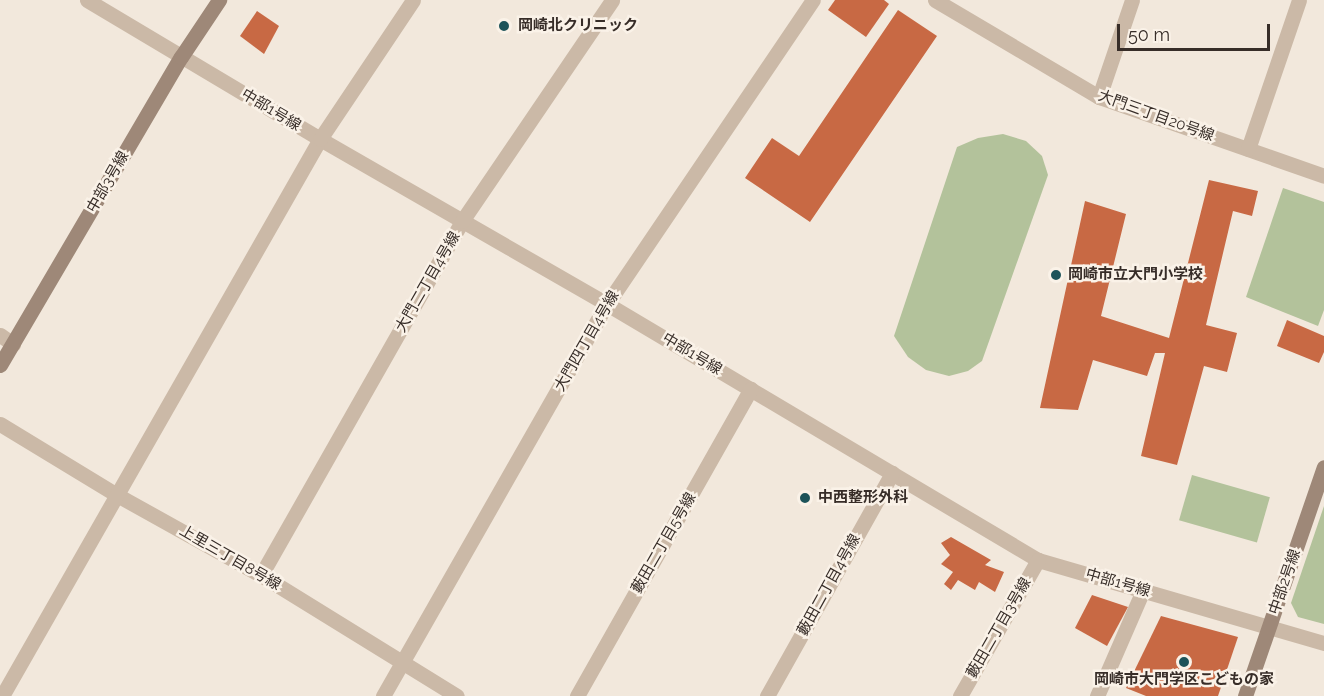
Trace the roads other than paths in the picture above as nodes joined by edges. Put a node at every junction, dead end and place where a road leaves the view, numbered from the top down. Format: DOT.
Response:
graph roads {
  1 [pos="87,0"];
  2 [pos="219,0"];
  3 [pos="413,0"];
  4 [pos="612,0"];
  5 [pos="813,0"];
  6 [pos="935,0"];
  7 [pos="1132,0"];
  8 [pos="1299,0"];
  9 [pos="181,57"];
  10 [pos="1099,97"];
  11 [pos="320,139"];
  12 [pos="1248,149"];
  13 [pos="1324,176"];
  14 [pos="462,221"];
  15 [pos="607,304"];
  16 [pos="0,335"];
  17 [pos="13,344"];
  18 [pos="0,365"];
  19 [pos="751,389"];
  20 [pos="0,424"];
  21 [pos="1324,467"];
  22 [pos="892,473"];
  23 [pos="117,495"];
  24 [pos="1038,560"];
  25 [pos="261,575"];
  26 [pos="1143,590"];
  27 [pos="1269,627"];
  28 [pos="1324,643"];
  29 [pos="402,663"];
  30 [pos="2,696"];
  31 [pos="383,696"];
  32 [pos="457,696"];
  33 [pos="577,696"];
  34 [pos="767,696"];
  35 [pos="960,696"];
  36 [pos="1097,696"];
  37 [pos="1245,696"];
  1 -- 9 [label="street, 中部1号線"];
  2 -- 9 [label="street, 中部3号線"];
  3 -- 11 [label="street"];
  4 -- 14 [label="street, 大門二丁目4号線"];
  5 -- 15 [label="street, 大門四丁目4号線"];
  6 -- 10 [label="street, 大門三丁目20号線"];
  7 -- 10 [label="street"];
  8 -- 12 [label="street"];
  9 -- 11 [label="street, 中部1号線"];
  9 -- 17 [label="street, 中部3号線"];
  10 -- 12 [label="street, 大門三丁目20号線"];
  11 -- 14 [label="street, 中部1号線"];
  11 -- 23 [label="street"];
  12 -- 13 [label="street, 大門三丁目20号線"];
  14 -- 15 [label="street, 中部1号線"];
  14 -- 25 [label="street, 大門二丁目4号線"];
  15 -- 19 [label="street, 中部1号線"];
  15 -- 29 [label="street, 大門四丁目4号線"];
  16 -- 17 [label="street"];
  17 -- 18 [label="street, 中部3号線"];
  19 -- 22 [label="street, 中部1号線"];
  19 -- 33 [label="street, 藪田二丁目5号線"];
  20 -- 23 [label="street, 上里三丁目8号線"];
  21 -- 27 [label="street, 中部2号線"];
  22 -- 24 [label="street, 中部1号線"];
  22 -- 34 [label="street, 藪田二丁目4号線"];
  23 -- 25 [label="street, 上里三丁目8号線"];
  23 -- 30 [label="street"];
  24 -- 26 [label="street, 中部1号線"];
  24 -- 35 [label="street, 藪田二丁目3号線"];
  25 -- 29 [label="street, 上里三丁目8号線"];
  26 -- 27 [label="street, 中部1号線"];
  26 -- 36 [label="street"];
  27 -- 28 [label="street, 中部1号線"];
  27 -- 37 [label="street, 中部2号線"];
  29 -- 31 [label="street, 大門四丁目4号線"];
  29 -- 32 [label="street, 上里三丁目8号線"];
}
